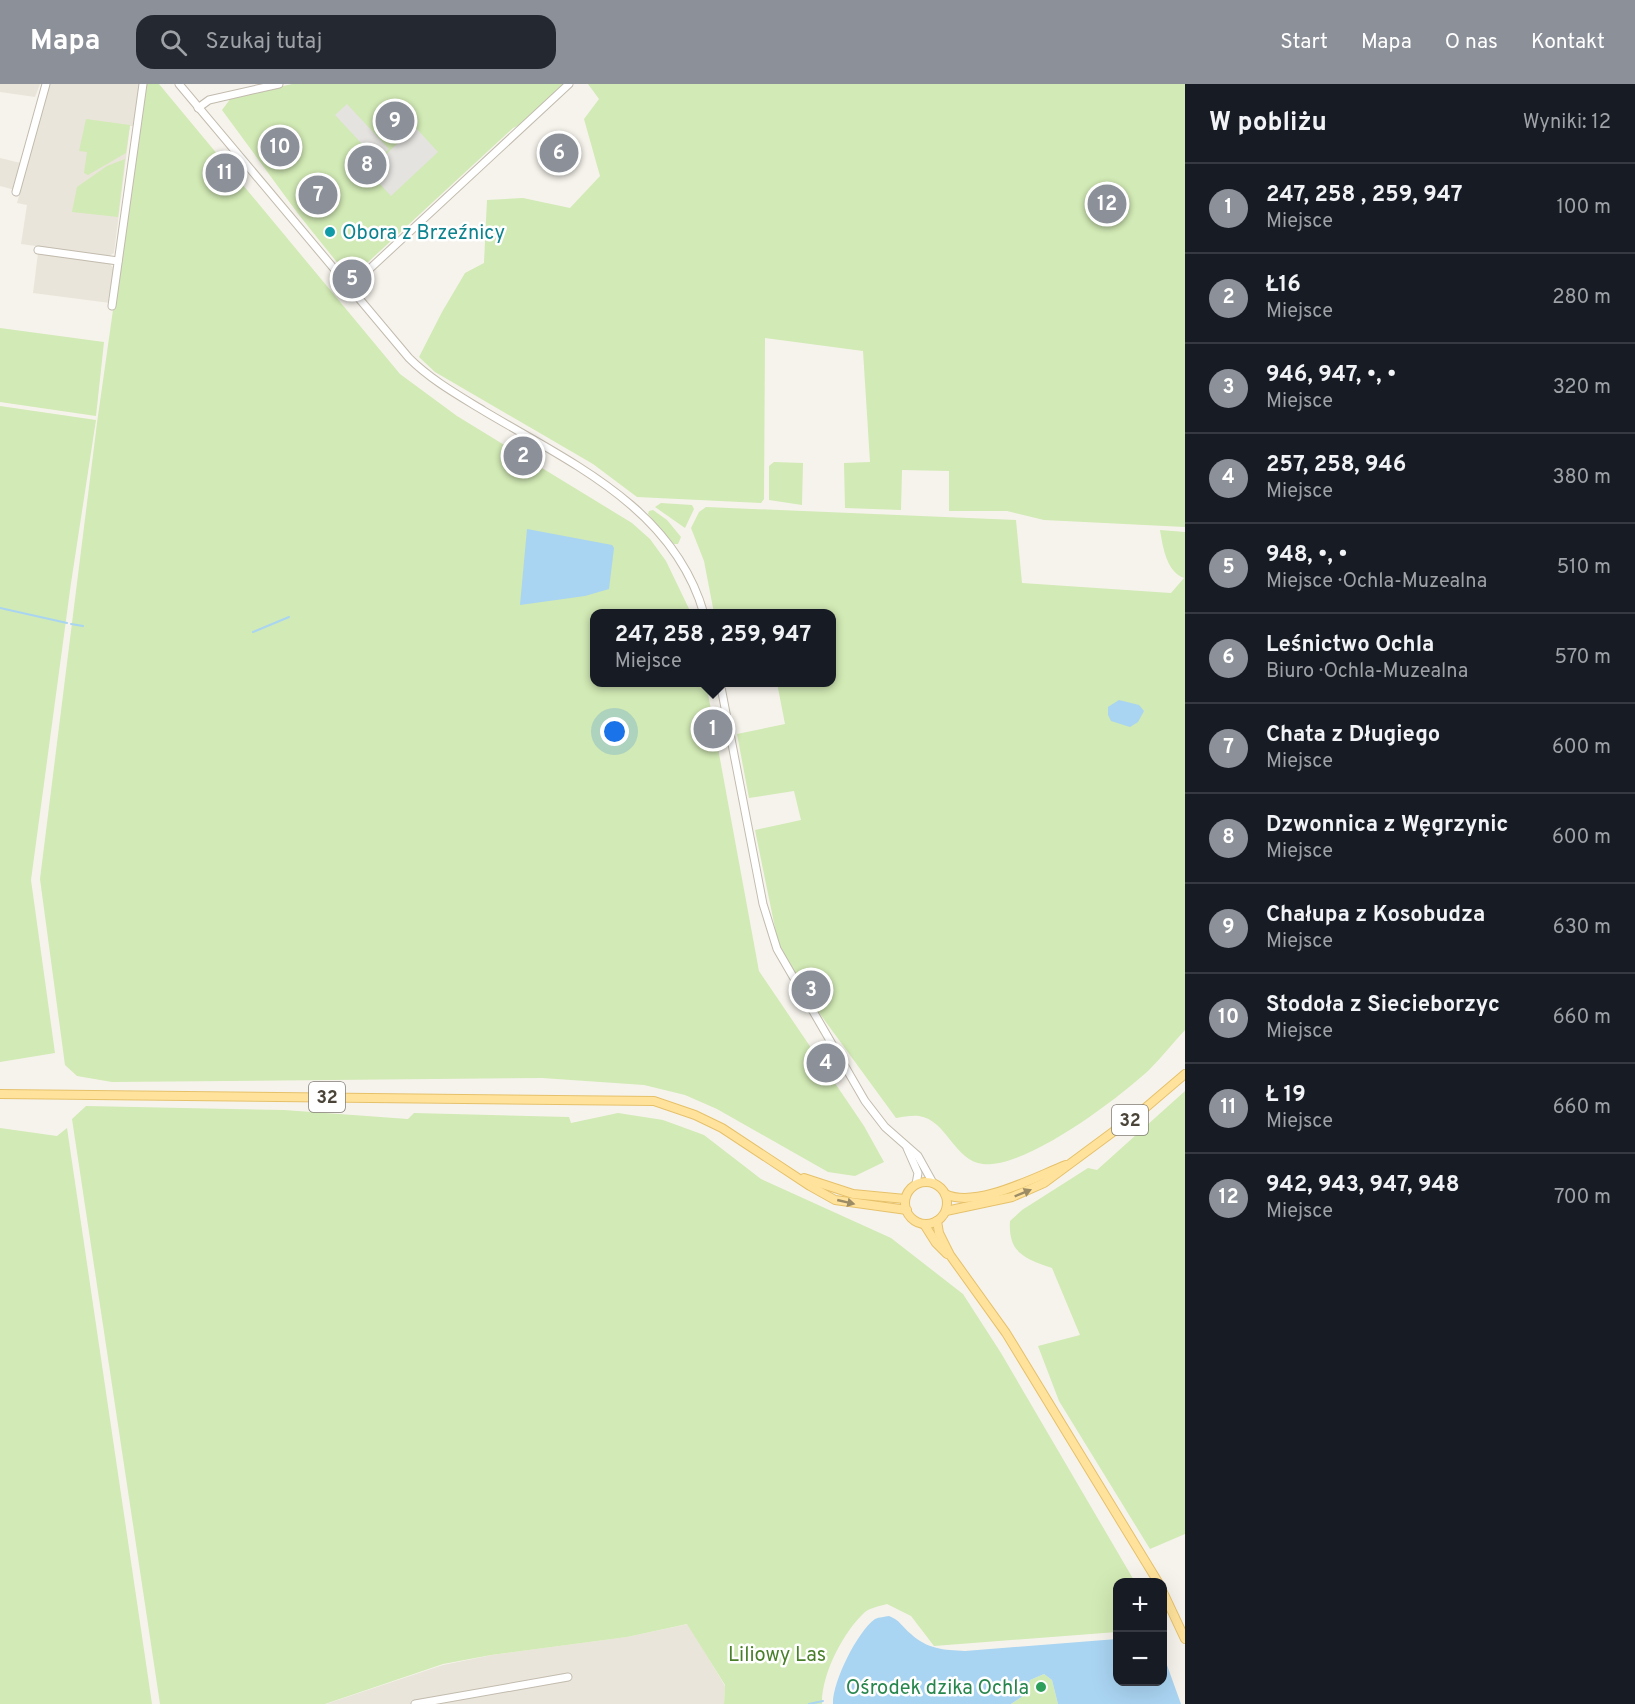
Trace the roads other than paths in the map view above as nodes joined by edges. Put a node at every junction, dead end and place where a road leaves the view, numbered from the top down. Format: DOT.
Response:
graph roads {
  1 [pos="46,84"];
  2 [pos="143,84"];
  3 [pos="178,84"];
  4 [pos="279,84"];
  5 [pos="569,84"];
  6 [pos="198,108"];
  7 [pos="16,192"];
  8 [pos="38,250"];
  9 [pos="118,261"];
  10 [pos="349,288"];
  11 [pos="112,306"];
  12 [pos="702,609"];
  13 [pos="721,687"];
  14 [pos="1185,1074"];
  15 [pos="0,1094"];
  16 [pos="907,1148"];
  17 [pos="1072,1162"];
  18 [pos="795,1175"];
  19 [pos="933,1183"];
  20 [pos="916,1184"];
  21 [pos="945,1194"];
  22 [pos="906,1199"];
  23 [pos="907,1210"];
  24 [pos="946,1210"];
  25 [pos="937,1221"];
  26 [pos="924,1224"];
  27 [pos="950,1256"];
  28 [pos="1156,1578"];
  29 [pos="1167,1601"];
  30 [pos="1185,1639"];
  31 [pos="568,1677"];
  32 [pos="415,1704"];
  1 -- 7 [label="street"];
  2 -- 9 [label="street"];
  3 -- 6 [label="street"];
  4 -- 6 [label="street"];
  5 -- 10 [label="street"];
  6 -- 10 [label="street"];
  8 -- 9 [label="street"];
  9 -- 11 [label="street"];
  10 -- 12 [label="street"];
  13 -- 16 [label="street"];
  14 -- 17 [label="main road, 32"];
  15 -- 18 [label="main road, 32"];
  16 -- 19 [label="street"];
  16 -- 20 [label="street"];
  17 -- 21 [label="main road, 32"];
  24 -- 17 [label="main road, 32, one-way"];
  18 -- 22 [label="main road, 32"];
  18 -- 23 [label="main road, 32, one-way"];
  19 -- 20 [label="main road"];
  19 -- 21 [label="main road"];
  20 -- 22 [label="main road"];
  21 -- 24 [label="main road"];
  22 -- 23 [label="main road"];
  23 -- 26 [label="main road"];
  24 -- 25 [label="main road"];
  25 -- 26 [label="main road"];
  25 -- 27 [label="main road"];
  26 -- 27 [label="main road"];
  27 -- 28 [label="main road"];
  29 -- 30 [label="main road"];
  31 -- 32 [label="street"];
}
